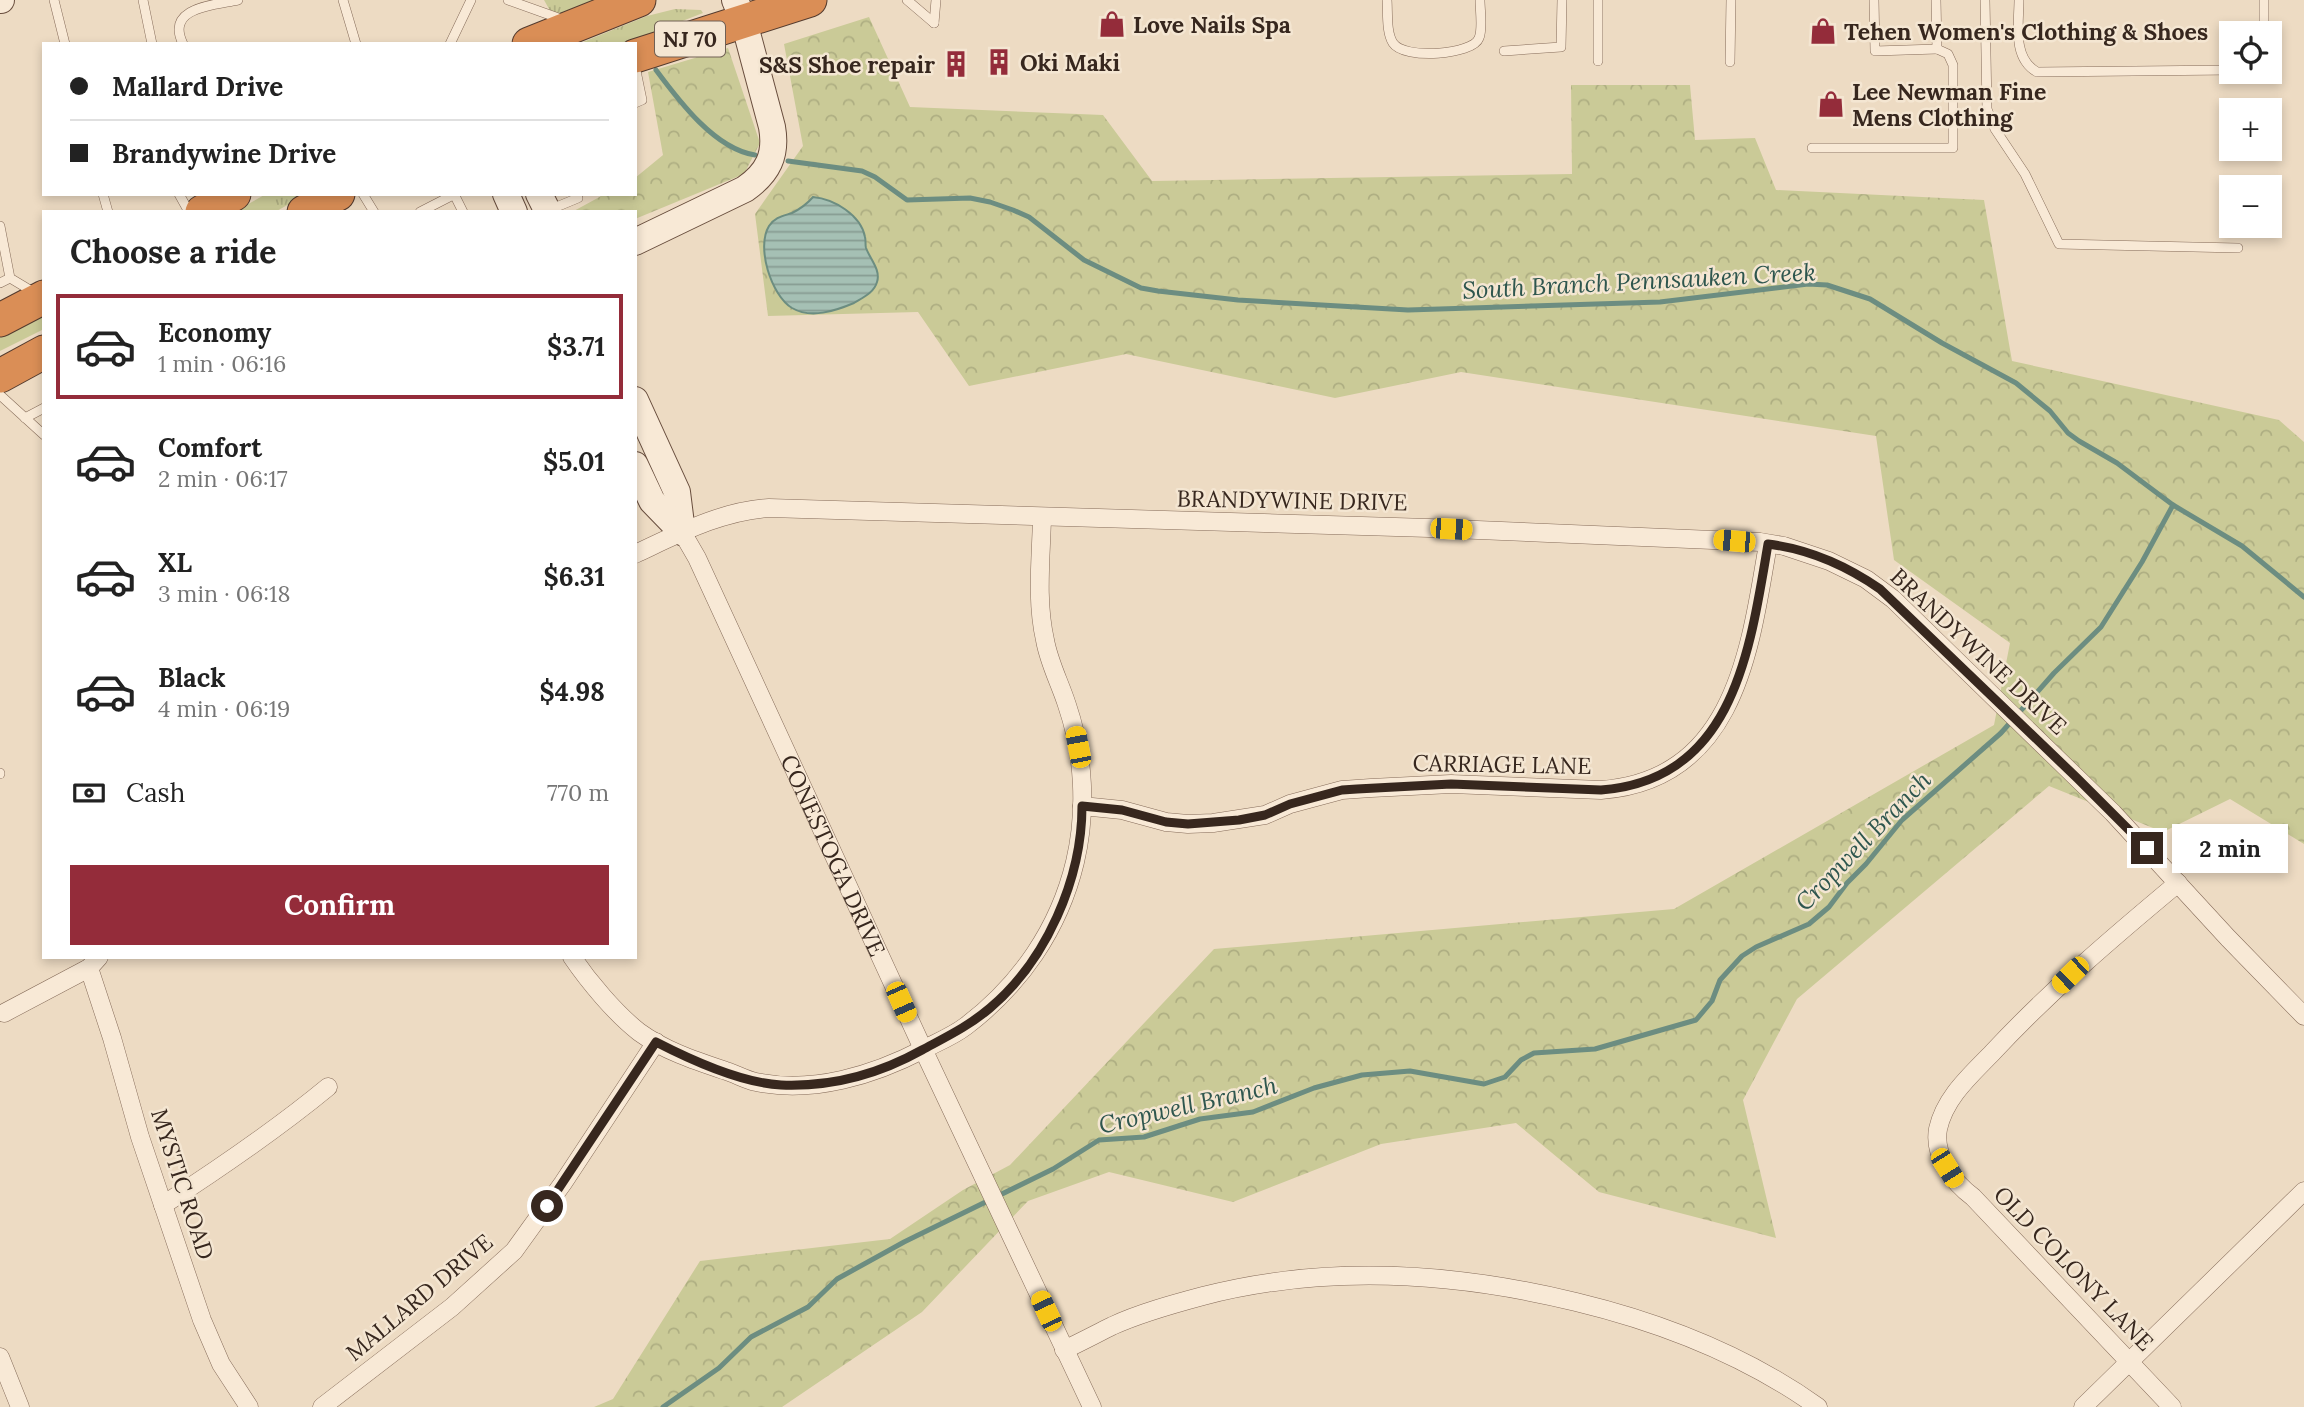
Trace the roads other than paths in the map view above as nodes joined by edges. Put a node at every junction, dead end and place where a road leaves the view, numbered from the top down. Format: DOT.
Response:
graph roads {
  1 [pos="54,0"];
  2 [pos="143,0"];
  3 [pos="238,0"];
  4 [pos="343,0"];
  5 [pos="471,0"];
  6 [pos="508,0"];
  7 [pos="639,0"];
  8 [pos="810,0"];
  9 [pos="907,0"];
  10 [pos="936,0"];
  11 [pos="1387,0"];
  12 [pos="1479,0"];
  13 [pos="1562,0"];
  14 [pos="1598,0"];
  15 [pos="1731,0"];
  16 [pos="1874,0"];
  17 [pos="1936,0"];
  18 [pos="1985,0"];
  19 [pos="2019,0"];
  20 [pos="2264,0"];
  21 [pos="740,11"];
  22 [pos="2264,21"];
  23 [pos="575,24"];
  24 [pos="64,42"];
  25 [pos="152,42"];
  26 [pos="182,42"];
  27 [pos="355,42"];
  28 [pos="451,42"];
  29 [pos="534,42"];
  30 [pos="1937,49"];
  31 [pos="1504,51"];
  32 [pos="637,55"];
  33 [pos="1598,61"];
  34 [pos="1730,62"];
  35 [pos="2219,70"];
  36 [pos="637,76"];
  37 [pos="637,102"];
  38 [pos="1812,148"];
  39 [pos="230,196"];
  40 [pos="451,196"];
  41 [pos="578,196"];
  42 [pos="206,210"];
  43 [pos="424,210"];
  44 [pos="549,210"];
  45 [pos="0,226"];
  46 [pos="637,241"];
  47 [pos="2238,248"];
  48 [pos="10,278"];
  49 [pos="0,283"];
  50 [pos="42,296"];
  51 [pos="42,298"];
  52 [pos="0,320"];
  53 [pos="42,353"];
  54 [pos="0,376"];
  55 [pos="0,396"];
  56 [pos="637,404"];
  57 [pos="42,409"];
  58 [pos="25,418"];
  59 [pos="42,433"];
  60 [pos="637,469"];
  61 [pos="1042,518"];
  62 [pos="682,532"];
  63 [pos="1768,544"];
  64 [pos="637,553"];
  65 [pos="1082,806"];
  66 [pos="2178,883"];
  67 [pos="573,959"];
  68 [pos="94,963"];
  69 [pos="4,1013"];
  70 [pos="2304,1016"];
  71 [pos="656,1042"];
  72 [pos="923,1049"];
  73 [pos="328,1087"];
  74 [pos="2304,1191"];
  75 [pos="163,1205"];
  76 [pos="1065,1350"];
  77 [pos="0,1357"];
  78 [pos="2130,1362"];
  79 [pos="4,1383"];
  80 [pos="20,1407"];
  81 [pos="249,1407"];
  82 [pos="322,1407"];
  83 [pos="1092,1407"];
  84 [pos="1818,1407"];
  85 [pos="2083,1407"];
  86 [pos="2172,1407"];
  1 -- 24 [label="lane"];
  2 -- 25 [label="lane"];
  3 -- 26 [label="lane"];
  4 -- 27 [label="lane"];
  5 -- 28 [label="lane"];
  6 -- 23 [label="lane"];
  7 -- 23 [label="highway, NJ 70"];
  8 -- 21 [label="highway, NJ 70"];
  9 -- 10 [label="lane"];
  11 -- 12 [label="lane"];
  13 -- 31 [label="lane"];
  14 -- 33 [label="lane"];
  15 -- 34 [label="lane"];
  16 -- 30 [label="lane"];
  17 -- 30 [label="lane"];
  18 -- 47 [label="lane"];
  19 -- 35 [label="lane"];
  20 -- 22 [label="lane"];
  21 -- 32 [label="highway, NJ 70"];
  21 -- 46 [label="street"];
  23 -- 29 [label="highway, NJ 70"];
  30 -- 38 [label="lane"];
  36 -- 37 [label="lane"];
  39 -- 42 [label="highway"];
  40 -- 43 [label="lane"];
  41 -- 44 [label="lane"];
  45 -- 48 [label="lane"];
  48 -- 49 [label="lane"];
  48 -- 50 [label="lane"];
  51 -- 52 [label="highway"];
  53 -- 54 [label="highway"];
  55 -- 58 [label="lane"];
  56 -- 62 [label="street, CONESTOGA DRIVE"];
  57 -- 58 [label="lane"];
  58 -- 59 [label="lane"];
  60 -- 62 [label="street, CONESTOGA DRIVE"];
  61 -- 62 [label="street, BRANDYWINE DRIVE"];
  61 -- 63 [label="street, BRANDYWINE DRIVE"];
  61 -- 65 [label="street"];
  62 -- 64 [label="street, BRANDYWINE DRIVE"];
  62 -- 72 [label="street, CONESTOGA DRIVE"];
  63 -- 65 [label="street, CARRIAGE LANE"];
  63 -- 66 [label="street, BRANDYWINE DRIVE"];
  65 -- 72 [label="street"];
  66 -- 70 [label="street, BRANDYWINE DRIVE"];
  66 -- 78 [label="street, OLD COLONY LANE"];
  67 -- 71 [label="street"];
  68 -- 69 [label="street"];
  68 -- 75 [label="street, MYSTIC ROAD"];
  71 -- 72 [label="street"];
  71 -- 82 [label="street, MALLARD DRIVE"];
  72 -- 76 [label="street, CONESTOGA DRIVE"];
  73 -- 75 [label="street"];
  74 -- 78 [label="street"];
  75 -- 81 [label="street, MYSTIC ROAD"];
  76 -- 83 [label="street, CONESTOGA DRIVE"];
  76 -- 84 [label="street"];
  77 -- 79 [label="street"];
  78 -- 85 [label="street"];
  78 -- 86 [label="street, OLD COLONY LANE"];
  79 -- 80 [label="street"];
}
